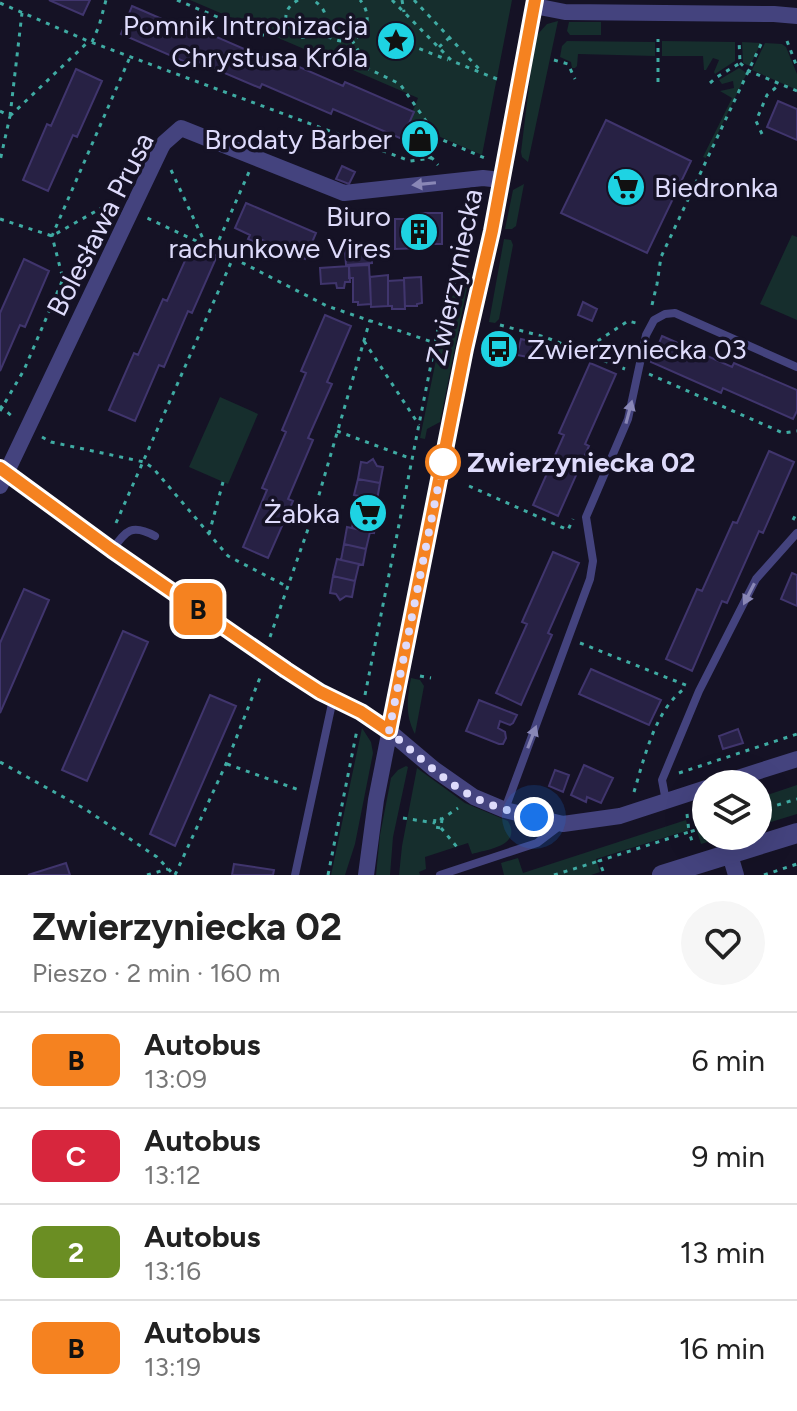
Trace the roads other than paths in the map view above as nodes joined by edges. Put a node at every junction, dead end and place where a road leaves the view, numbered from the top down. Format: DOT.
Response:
graph roads {
  1 [pos="534,3"];
  2 [pos="706,7"];
  3 [pos="797,16"];
  4 [pos="501,180"];
  5 [pos="797,367"];
  6 [pos="2,476"];
  7 [pos="797,533"];
  8 [pos="155,536"];
  9 [pos="112,542"];
  10 [pos="333,699"];
  11 [pos="389,731"];
  12 [pos="797,759"];
  13 [pos="763,770"];
  14 [pos="692,793"];
  15 [pos="376,800"];
  16 [pos="666,801"];
  17 [pos="505,810"];
  18 [pos="563,824"];
  19 [pos="797,833"];
  20 [pos="730,855"];
  21 [pos="295,875"];
  22 [pos="354,875"];
  23 [pos="366,875"];
  24 [pos="440,875"];
  25 [pos="662,875"];
  26 [pos="736,875"];
  1 -- 2 [label="street"];
  1 -- 4 [label="street, Zwierzyniecka"];
  2 -- 3 [label="street"];
  4 -- 6 [label="street, Bolesława Prusa, one-way"];
  4 -- 11 [label="street, Zwierzyniecka"];
  17 -- 5 [label="lane, one-way"];
  6 -- 9 [label="street"];
  7 -- 16 [label="lane, one-way"];
  8 -- 9 [label="lane"];
  9 -- 10 [label="street"];
  10 -- 11 [label="street"];
  10 -- 21 [label="lane"];
  11 -- 15 [label="street, Zwierzyniecka"];
  11 -- 17 [label="street"];
  12 -- 13 [label="street"];
  14 -- 16 [label="street"];
  15 -- 22 [label="street, Zwierzyniecka"];
  15 -- 23 [label="street, Zwierzyniecka"];
  16 -- 18 [label="street"];
  17 -- 18 [label="street"];
  18 -- 24 [label="lane"];
  19 -- 20 [label="street"];
  20 -- 25 [label="street"];
  20 -- 26 [label="street"];
}
